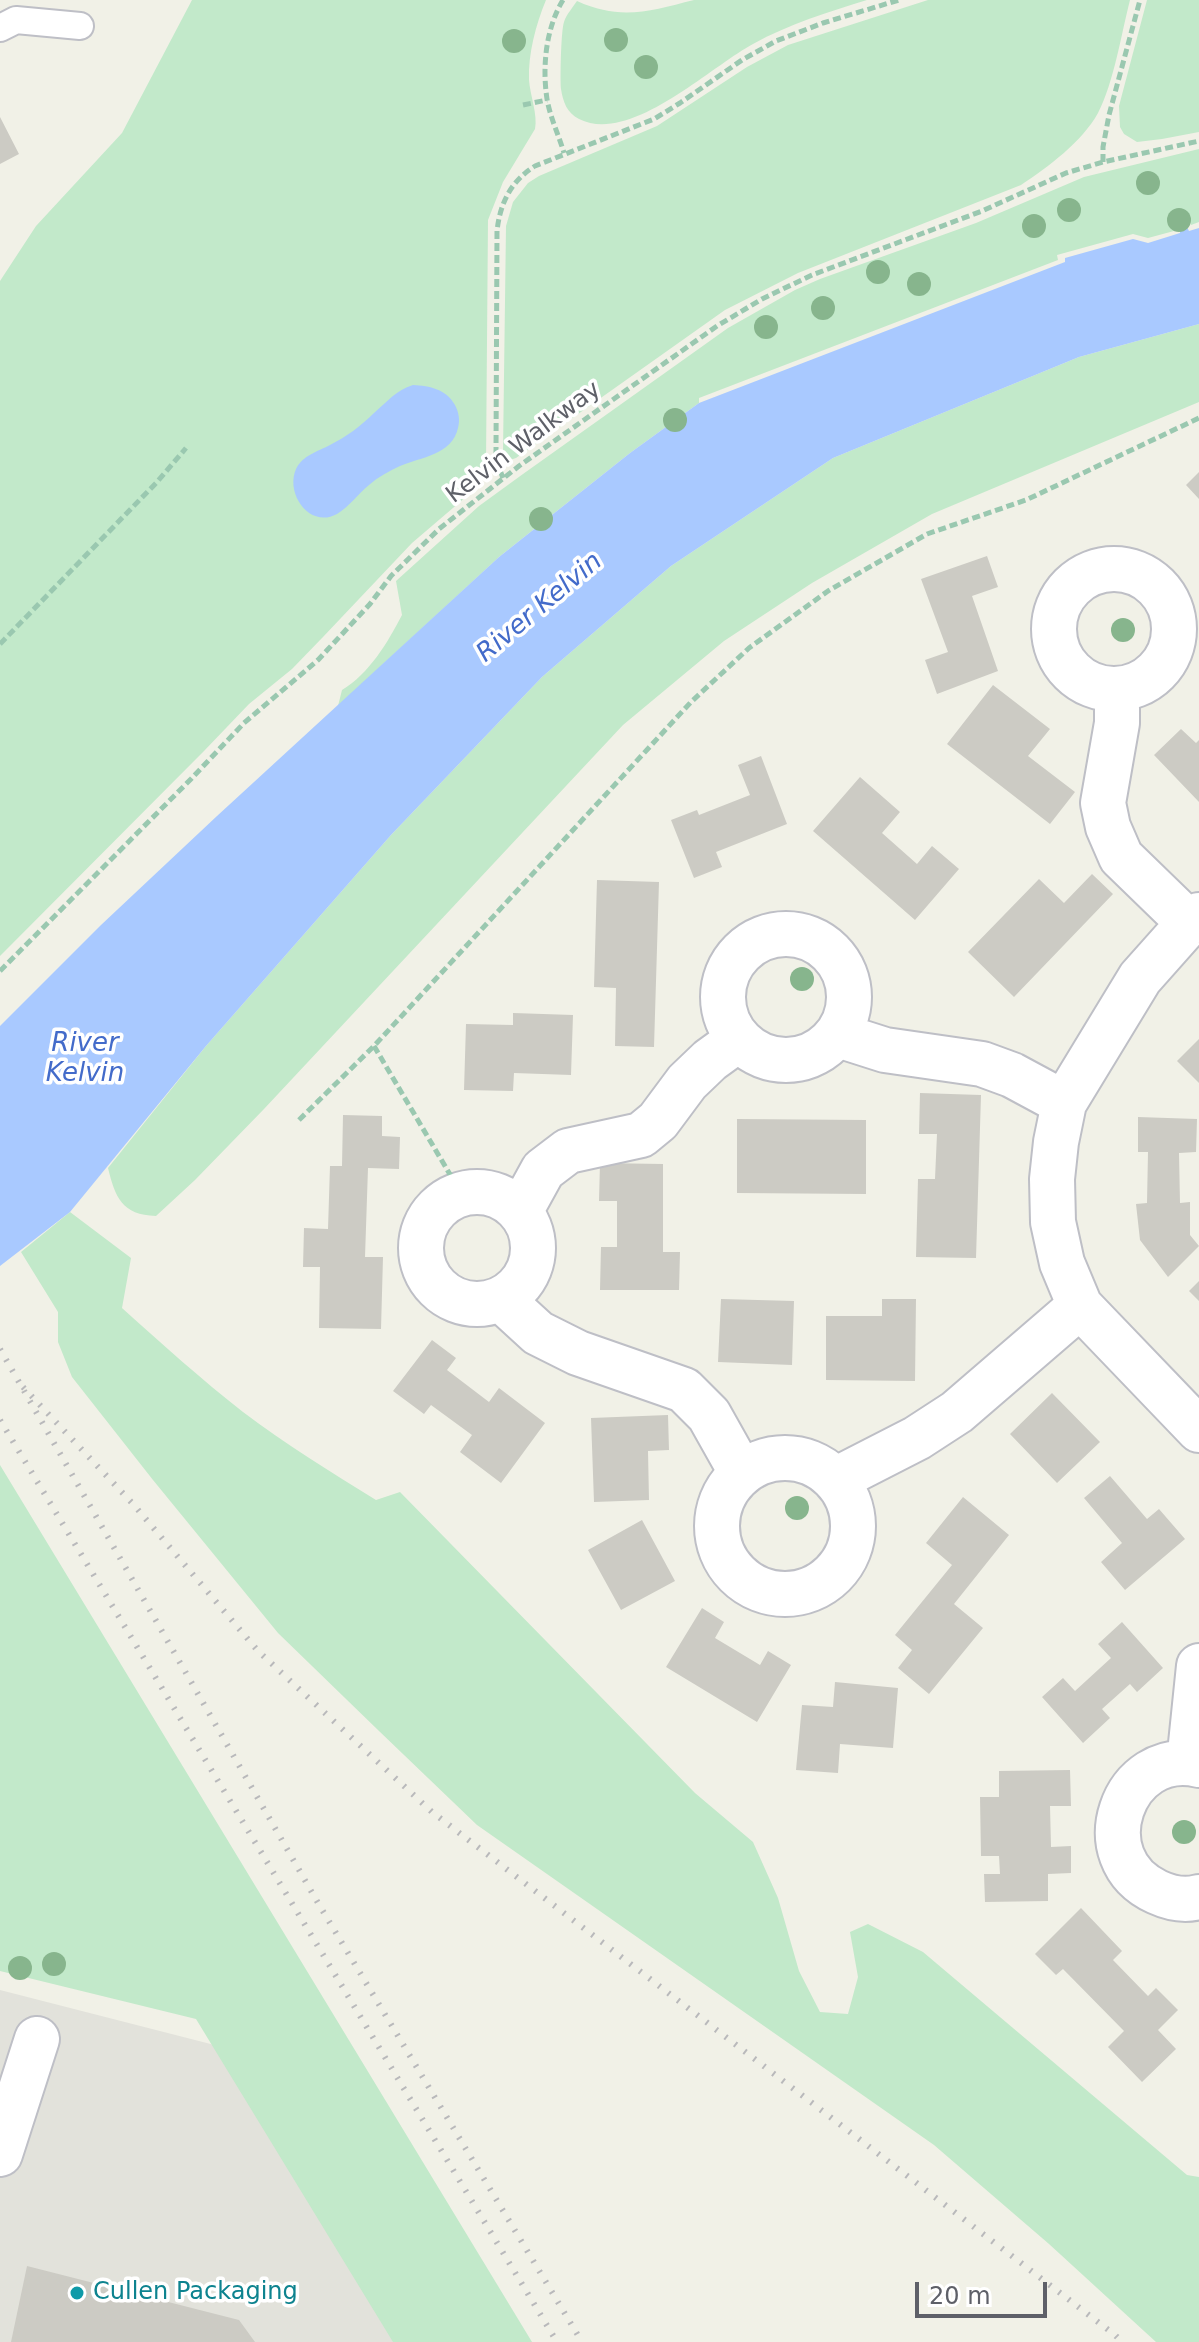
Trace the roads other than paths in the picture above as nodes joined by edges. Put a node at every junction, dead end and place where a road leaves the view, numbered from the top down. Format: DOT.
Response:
graph roads {
  1 [pos="80,26"];
  2 [pos="0,28"];
  3 [pos="1117,691"];
  4 [pos="1194,919"];
  5 [pos="838,1035"];
  6 [pos="739,1039"];
  7 [pos="1064,1103"];
  8 [pos="521,1210"];
  9 [pos="502,1300"];
  10 [pos="1080,1306"];
  11 [pos="1199,1430"];
  12 [pos="741,1472"];
  13 [pos="835,1480"];
  14 [pos="1199,1666"];
  15 [pos="1194,1764"];
  16 [pos="1199,1897"];
  17 [pos="37,2039"];
  18 [pos="0,2154"];
  1 -- 2 [label="lane"];
  3 -- 4 [label="street"];
  4 -- 7 [label="street"];
  5 -- 6 [label="street"];
  5 -- 6 [label="street"];
  5 -- 7 [label="street"];
  6 -- 8 [label="street"];
  7 -- 10 [label="street"];
  8 -- 9 [label="street"];
  8 -- 9 [label="street"];
  9 -- 12 [label="street"];
  10 -- 11 [label="street"];
  10 -- 13 [label="street"];
  12 -- 13 [label="street"];
  12 -- 13 [label="street"];
  14 -- 15 [label="street"];
  15 -- 16 [label="street"];
  17 -- 18 [label="street"];
}
